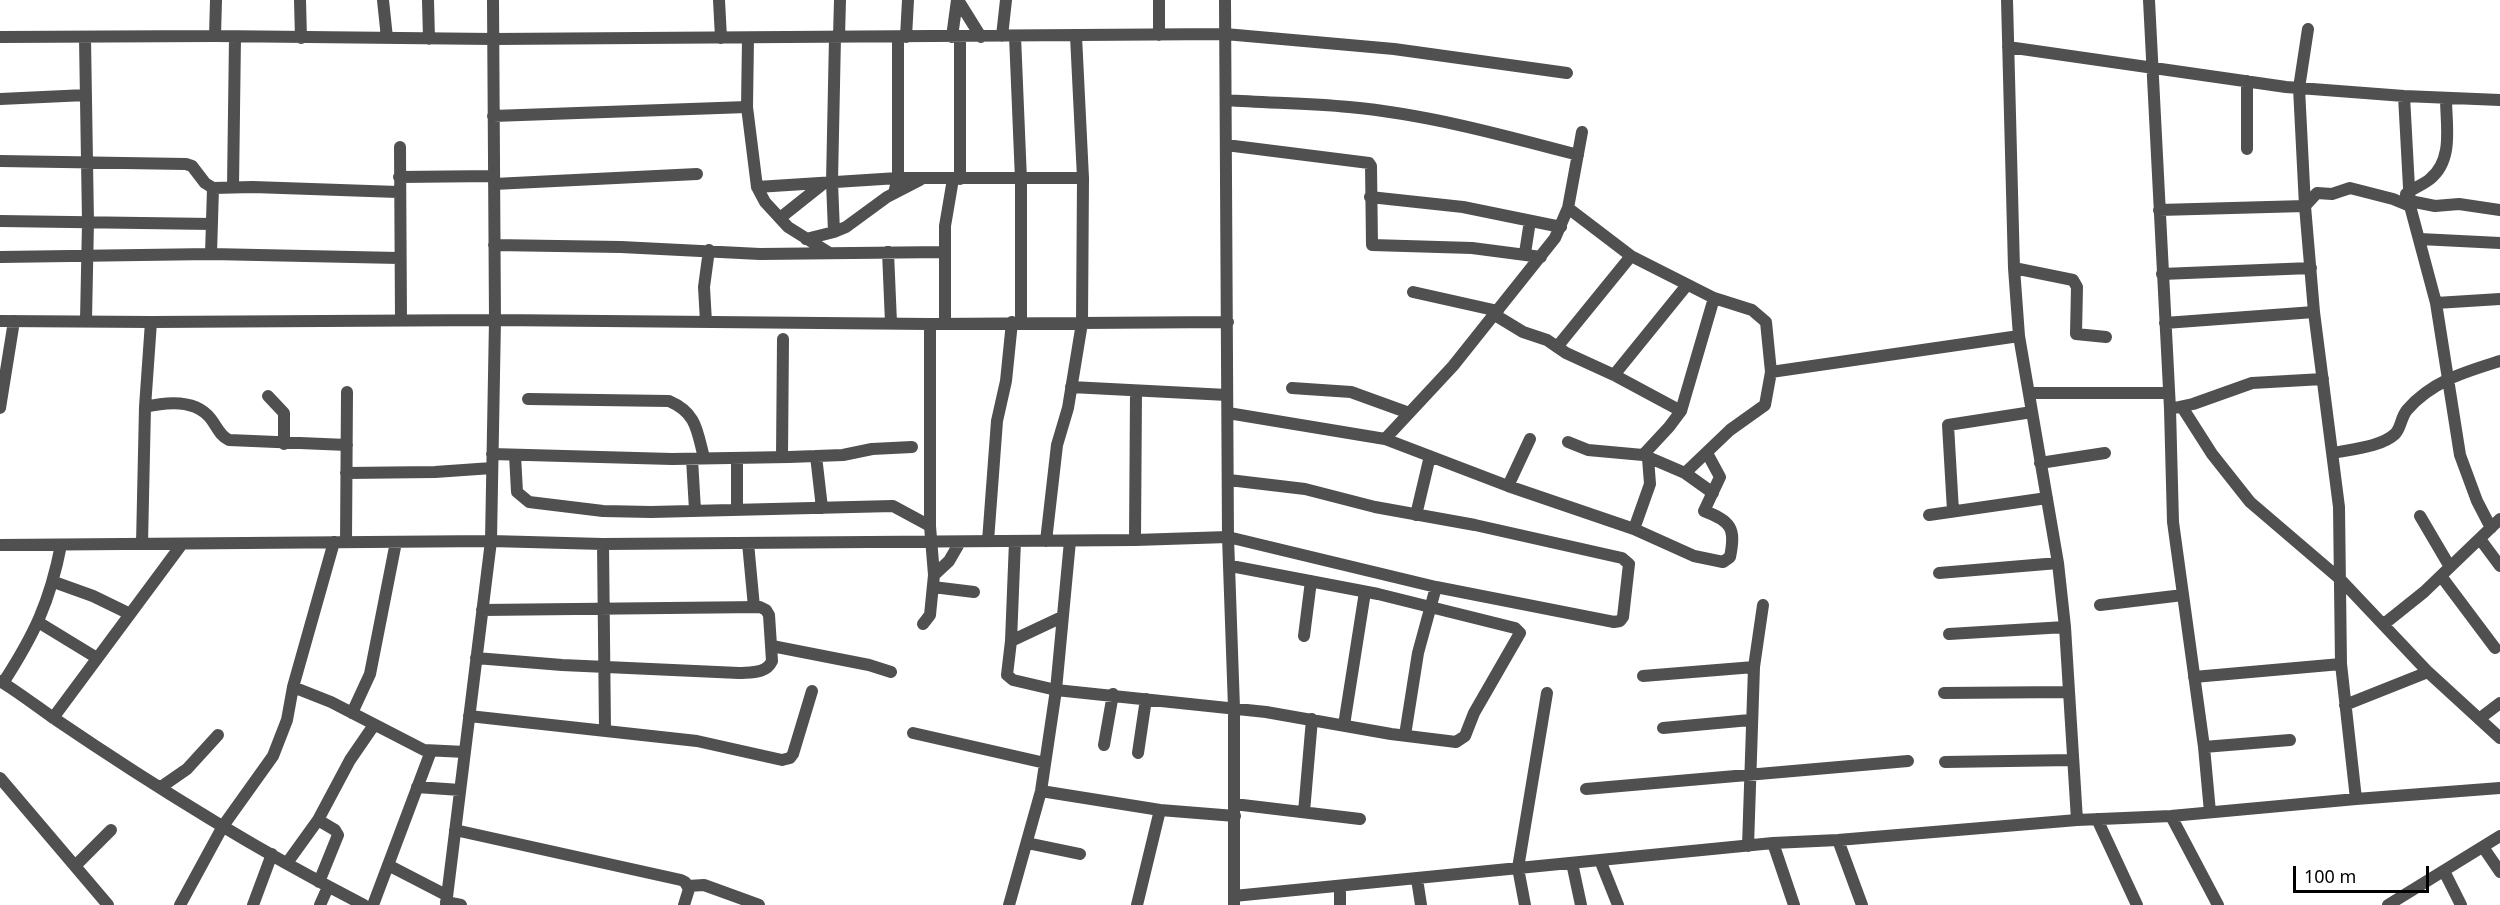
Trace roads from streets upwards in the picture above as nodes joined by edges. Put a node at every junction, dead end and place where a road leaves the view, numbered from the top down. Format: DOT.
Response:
graph roads {
  1 [pos="216,0"];
  2 [pos="300,0"];
  3 [pos="383,0"];
  4 [pos="428,0"];
  5 [pos="493,0"];
  6 [pos="719,0"];
  7 [pos="840,0"];
  8 [pos="908,0"];
  9 [pos="957,0"];
  10 [pos="1006,0"];
  11 [pos="1159,0"];
  12 [pos="1225,0"];
  13 [pos="2007,0"];
  14 [pos="2138,0"];
  15 [pos="2149,0"];
  16 [pos="2308,28"];
  17 [pos="1225,34"];
  18 [pos="1159,35"];
  19 [pos="215,36"];
  20 [pos="1009,36"];
  21 [pos="1077,36"];
  22 [pos="236,37"];
  23 [pos="902,37"];
  24 [pos="956,37"];
  25 [pos="981,37"];
  26 [pos="0,38"];
  27 [pos="301,38"];
  28 [pos="387,38"];
  29 [pos="721,38"];
  30 [pos="748,38"];
  31 [pos="837,38"];
  32 [pos="85,39"];
  33 [pos="429,39"];
  34 [pos="493,39"];
  35 [pos="2008,47"];
  36 [pos="2152,67"];
  37 [pos="1567,73"];
  38 [pos="2247,81"];
  39 [pos="2299,88"];
  40 [pos="86,95"];
  41 [pos="2404,96"];
  42 [pos="2446,98"];
  43 [pos="0,99"];
  44 [pos="1226,100"];
  45 [pos="2500,100"];
  46 [pos="747,107"];
  47 [pos="493,116"];
  48 [pos="1582,132"];
  49 [pos="1226,145"];
  50 [pos="400,147"];
  51 [pos="2247,149"];
  52 [pos="1578,155"];
  53 [pos="88,160"];
  54 [pos="0,161"];
  55 [pos="697,174"];
  56 [pos="399,177"];
  57 [pos="898,178"];
  58 [pos="924,178"];
  59 [pos="1083,178"];
  60 [pos="957,179"];
  61 [pos="494,180"];
  62 [pos="1021,180"];
  63 [pos="828,182"];
  64 [pos="233,187"];
  65 [pos="757,187"];
  66 [pos="213,188"];
  67 [pos="398,192"];
  68 [pos="894,193"];
  69 [pos="1370,197"];
  70 [pos="2410,200"];
  71 [pos="2305,206"];
  72 [pos="1568,208"];
  73 [pos="2159,210"];
  74 [pos="2500,210"];
  75 [pos="780,218"];
  76 [pos="1530,221"];
  77 [pos="0,222"];
  78 [pos="88,222"];
  79 [pos="212,224"];
  80 [pos="1561,227"];
  81 [pos="834,232"];
  82 [pos="806,239"];
  83 [pos="2420,239"];
  84 [pos="2500,243"];
  85 [pos="494,245"];
  86 [pos="710,250"];
  87 [pos="829,252"];
  88 [pos="888,252"];
  89 [pos="945,252"];
  90 [pos="1525,253"];
  91 [pos="211,254"];
  92 [pos="88,256"];
  93 [pos="1541,256"];
  94 [pos="1631,256"];
  95 [pos="0,257"];
  96 [pos="399,258"];
  97 [pos="2014,268"];
  98 [pos="2312,268"];
  99 [pos="2162,274"];
  100 [pos="1687,285"];
  101 [pos="1413,292"];
  102 [pos="1714,298"];
  103 [pos="2500,299"];
  104 [pos="2436,303"];
  105 [pos="2314,312"];
  106 [pos="1496,313"];
  107 [pos="86,320"];
  108 [pos="401,320"];
  109 [pos="495,320"];
  110 [pos="0,321"];
  111 [pos="14,321"];
  112 [pos="151,322"];
  113 [pos="706,322"];
  114 [pos="1017,322"];
  115 [pos="1228,322"];
  116 [pos="891,323"];
  117 [pos="945,323"];
  118 [pos="1082,323"];
  119 [pos="2165,323"];
  120 [pos="930,324"];
  121 [pos="2019,336"];
  122 [pos="2106,337"];
  123 [pos="783,339"];
  124 [pos="1557,347"];
  125 [pos="2500,362"];
  126 [pos="1771,372"];
  127 [pos="1614,375"];
  128 [pos="2448,378"];
  129 [pos="2323,379"];
  130 [pos="1071,387"];
  131 [pos="1292,388"];
  132 [pos="2432,389"];
  133 [pos="347,392"];
  134 [pos="1136,392"];
  135 [pos="2029,393"];
  136 [pos="2168,393"];
  137 [pos="1227,395"];
  138 [pos="268,396"];
  139 [pos="2451,396"];
  140 [pos="528,399"];
  141 [pos="145,407"];
  142 [pos="0,408"];
  143 [pos="2176,408"];
  144 [pos="1681,411"];
  145 [pos="2032,412"];
  146 [pos="1228,413"];
  147 [pos="1409,413"];
  148 [pos="1385,439"];
  149 [pos="1530,439"];
  150 [pos="1568,442"];
  151 [pos="284,444"];
  152 [pos="347,445"];
  153 [pos="912,447"];
  154 [pos="1707,453"];
  155 [pos="2105,453"];
  156 [pos="2333,453"];
  157 [pos="492,454"];
  158 [pos="514,455"];
  159 [pos="816,456"];
  160 [pos="1430,456"];
  161 [pos="1646,456"];
  162 [pos="782,457"];
  163 [pos="698,458"];
  164 [pos="737,458"];
  165 [pos="2040,463"];
  166 [pos="492,468"];
  167 [pos="346,473"];
  168 [pos="1685,473"];
  169 [pos="1229,480"];
  170 [pos="1508,486"];
  171 [pos="1713,493"];
  172 [pos="2048,498"];
  173 [pos="822,508"];
  174 [pos="695,510"];
  175 [pos="737,510"];
  176 [pos="1953,511"];
  177 [pos="1416,515"];
  178 [pos="1929,515"];
  179 [pos="2420,516"];
  180 [pos="2496,524"];
  181 [pos="930,526"];
  182 [pos="1634,529"];
  183 [pos="1228,537"];
  184 [pos="2480,539"];
  185 [pos="1135,540"];
  186 [pos="490,541"];
  187 [pos="988,541"];
  188 [pos="1015,541"];
  189 [pos="1046,541"];
  190 [pos="1070,541"];
  191 [pos="340,542"];
  192 [pos="396,542"];
  193 [pos="932,542"];
  194 [pos="960,542"];
  195 [pos="748,543"];
  196 [pos="142,544"];
  197 [pos="182,544"];
  198 [pos="603,544"];
  199 [pos="0,545"];
  200 [pos="61,545"];
  201 [pos="2058,563"];
  202 [pos="1231,566"];
  203 [pos="2500,566"];
  204 [pos="2446,572"];
  205 [pos="1939,573"];
  206 [pos="1380,574"];
  207 [pos="2340,579"];
  208 [pos="934,581"];
  209 [pos="1311,581"];
  210 [pos="54,582"];
  211 [pos="1436,587"];
  212 [pos="974,592"];
  213 [pos="1365,592"];
  214 [pos="1378,594"];
  215 [pos="2183,595"];
  216 [pos="1763,605"];
  217 [pos="2100,606"];
  218 [pos="754,607"];
  219 [pos="1430,607"];
  220 [pos="605,609"];
  221 [pos="482,610"];
  222 [pos="130,614"];
  223 [pos="1062,617"];
  224 [pos="1012,618"];
  225 [pos="39,622"];
  226 [pos="922,624"];
  227 [pos="2384,624"];
  228 [pos="2064,627"];
  229 [pos="1032,632"];
  230 [pos="1949,634"];
  231 [pos="1304,636"];
  232 [pos="1011,641"];
  233 [pos="772,646"];
  234 [pos="2495,648"];
  235 [pos="97,658"];
  236 [pos="476,658"];
  237 [pos="2341,664"];
  238 [pos="606,667"];
  239 [pos="1754,667"];
  240 [pos="891,672"];
  241 [pos="2428,672"];
  242 [pos="1643,676"];
  243 [pos="2194,676"];
  244 [pos="2,682"];
  245 [pos="293,687"];
  246 [pos="1056,690"];
  247 [pos="812,691"];
  248 [pos="2069,692"];
  249 [pos="1547,693"];
  250 [pos="1944,693"];
  251 [pos="1113,694"];
  252 [pos="1146,699"];
  253 [pos="2500,703"];
  254 [pos="2345,705"];
  255 [pos="1234,708"];
  256 [pos="352,713"];
  257 [pos="469,716"];
  258 [pos="52,718"];
  259 [pos="1312,719"];
  260 [pos="2479,719"];
  261 [pos="1750,720"];
  262 [pos="374,725"];
  263 [pos="1344,725"];
  264 [pos="1663,728"];
  265 [pos="605,730"];
  266 [pos="913,733"];
  267 [pos="218,735"];
  268 [pos="1405,735"];
  269 [pos="2500,738"];
  270 [pos="2290,740"];
  271 [pos="1104,745"];
  272 [pos="2204,747"];
  273 [pos="431,751"];
  274 [pos="465,752"];
  275 [pos="1138,753"];
  276 [pos="2073,760"];
  277 [pos="1908,761"];
  278 [pos="1945,762"];
  279 [pos="1045,763"];
  280 [pos="1749,776"];
  281 [pos="0,778"];
  282 [pos="161,787"];
  283 [pos="417,788"];
  284 [pos="2500,788"];
  285 [pos="1586,789"];
  286 [pos="460,790"];
  287 [pos="1041,791"];
  288 [pos="2356,798"];
  289 [pos="1160,810"];
  290 [pos="1234,810"];
  291 [pos="1304,812"];
  292 [pos="2210,812"];
  293 [pos="2171,816"];
  294 [pos="1360,819"];
  295 [pos="2097,819"];
  296 [pos="318,820"];
  297 [pos="2078,820"];
  298 [pos="223,826"];
  299 [pos="111,830"];
  300 [pos="455,830"];
  301 [pos="2500,836"];
  302 [pos="1838,840"];
  303 [pos="1027,843"];
  304 [pos="1773,843"];
  305 [pos="1748,846"];
  306 [pos="2483,847"];
  307 [pos="272,854"];
  308 [pos="1080,854"];
  309 [pos="1600,860"];
  310 [pos="287,863"];
  311 [pos="1572,863"];
  312 [pos="388,865"];
  313 [pos="75,866"];
  314 [pos="1518,868"];
  315 [pos="2444,871"];
  316 [pos="2500,872"];
  317 [pos="1417,879"];
  318 [pos="324,884"];
  319 [pos="688,886"];
  320 [pos="1340,886"];
  321 [pos="1234,900"];
  322 [pos="446,901"];
  323 [pos="108,905"];
  324 [pos="180,905"];
  325 [pos="253,905"];
  326 [pos="320,905"];
  327 [pos="364,905"];
  328 [pos="373,905"];
  329 [pos="461,905"];
  330 [pos="684,905"];
  331 [pos="759,905"];
  332 [pos="1009,905"];
  333 [pos="1137,905"];
  334 [pos="1340,905"];
  335 [pos="1421,905"];
  336 [pos="1525,905"];
  337 [pos="1581,905"];
  338 [pos="1618,905"];
  339 [pos="1794,905"];
  340 [pos="1862,905"];
  341 [pos="2137,905"];
  342 [pos="2218,905"];
  343 [pos="2388,905"];
  344 [pos="2461,905"];
  1 -- 19 [label="street"];
  2 -- 27 [label="street"];
  3 -- 28 [label="street"];
  4 -- 33 [label="street"];
  5 -- 34 [label="street"];
  6 -- 29 [label="street"];
  7 -- 31 [label="street"];
  8 -- 23 [label="street"];
  9 -- 24 [label="street"];
  9 -- 25 [label="street"];
  10 -- 20 [label="street"];
  11 -- 18 [label="street"];
  12 -- 17 [label="street"];
  13 -- 35 [label="street"];
  14 -- 15 [label="street"];
  15 -- 36 [label="street"];
  16 -- 39 [label="street"];
  17 -- 18 [label="street"];
  17 -- 37 [label="street"];
  17 -- 44 [label="street"];
  18 -- 21 [label="street"];
  19 -- 22 [label="street"];
  19 -- 32 [label="street"];
  20 -- 21 [label="street"];
  20 -- 25 [label="street"];
  20 -- 62 [label="street"];
  21 -- 59 [label="street"];
  22 -- 27 [label="street"];
  22 -- 64 [label="street"];
  23 -- 24 [label="street"];
  23 -- 31 [label="street"];
  23 -- 57 [label="street"];
  24 -- 25 [label="street"];
  24 -- 60 [label="street"];
  26 -- 32 [label="street"];
  27 -- 28 [label="street"];
  28 -- 33 [label="street"];
  29 -- 30 [label="street"];
  29 -- 34 [label="street"];
  30 -- 31 [label="street"];
  30 -- 46 [label="street"];
  31 -- 63 [label="street"];
  32 -- 40 [label="street"];
  33 -- 34 [label="street"];
  34 -- 47 [label="street"];
  35 -- 36 [label="street"];
  35 -- 97 [label="street"];
  36 -- 38 [label="street"];
  36 -- 73 [label="street"];
  38 -- 39 [label="street"];
  38 -- 51 [label="street"];
  39 -- 41 [label="street"];
  39 -- 71 [label="street"];
  40 -- 43 [label="street"];
  40 -- 53 [label="street"];
  41 -- 42 [label="street"];
  41 -- 70 [label="street"];
  42 -- 45 [label="street"];
  42 -- 70 [label="street"];
  44 -- 49 [label="street"];
  44 -- 52 [label="street"];
  46 -- 47 [label="street"];
  46 -- 65 [label="street"];
  47 -- 61 [label="street"];
  48 -- 52 [label="street"];
  49 -- 69 [label="street"];
  49 -- 115 [label="street"];
  50 -- 56 [label="street"];
  52 -- 72 [label="street"];
  53 -- 54 [label="street"];
  53 -- 66 [label="street"];
  53 -- 78 [label="street"];
  55 -- 61 [label="street"];
  56 -- 61 [label="street"];
  56 -- 67 [label="street"];
  57 -- 58 [label="street"];
  57 -- 63 [label="street"];
  57 -- 68 [label="street"];
  58 -- 60 [label="street"];
  58 -- 68 [label="street"];
  59 -- 62 [label="street"];
  59 -- 118 [label="street"];
  60 -- 62 [label="street"];
  60 -- 89 [label="street"];
  61 -- 85 [label="street"];
  62 -- 114 [label="street"];
  63 -- 65 [label="street"];
  63 -- 75 [label="street"];
  63 -- 81 [label="street"];
  64 -- 66 [label="street"];
  64 -- 67 [label="street"];
  65 -- 75 [label="street"];
  66 -- 79 [label="street"];
  67 -- 96 [label="street"];
  68 -- 81 [label="street"];
  69 -- 76 [label="street"];
  69 -- 90 [label="street"];
  70 -- 71 [label="street"];
  70 -- 74 [label="street"];
  70 -- 83 [label="street"];
  71 -- 73 [label="street"];
  71 -- 98 [label="street"];
  72 -- 80 [label="street"];
  72 -- 94 [label="street"];
  73 -- 99 [label="street"];
  75 -- 82 [label="street"];
  76 -- 80 [label="street"];
  76 -- 90 [label="street"];
  77 -- 78 [label="street"];
  78 -- 79 [label="street"];
  78 -- 92 [label="street"];
  79 -- 91 [label="street"];
  80 -- 93 [label="street"];
  81 -- 82 [label="street"];
  82 -- 87 [label="street"];
  83 -- 84 [label="street"];
  83 -- 104 [label="street"];
  85 -- 86 [label="street"];
  85 -- 109 [label="street"];
  86 -- 87 [label="street"];
  86 -- 113 [label="street"];
  87 -- 88 [label="street"];
  88 -- 89 [label="street"];
  88 -- 116 [label="street"];
  89 -- 117 [label="street"];
  90 -- 93 [label="street"];
  91 -- 92 [label="street"];
  91 -- 96 [label="street"];
  92 -- 95 [label="street"];
  92 -- 107 [label="street"];
  93 -- 106 [label="street"];
  94 -- 100 [label="street"];
  94 -- 124 [label="street"];
  96 -- 108 [label="street"];
  97 -- 121 [label="street"];
  97 -- 122 [label="street"];
  98 -- 99 [label="street"];
  98 -- 105 [label="street"];
  99 -- 119 [label="street"];
  100 -- 102 [label="street"];
  100 -- 127 [label="street"];
  101 -- 106 [label="street"];
  102 -- 126 [label="street"];
  102 -- 144 [label="street"];
  103 -- 104 [label="street"];
  104 -- 128 [label="street"];
  105 -- 119 [label="street"];
  105 -- 129 [label="street"];
  106 -- 124 [label="street"];
  106 -- 147 [label="street"];
  107 -- 111 [label="street"];
  107 -- 112 [label="street"];
  108 -- 109 [label="street"];
  108 -- 112 [label="street"];
  109 -- 113 [label="street"];
  109 -- 157 [label="street"];
  110 -- 111 [label="street"];
  111 -- 142 [label="street"];
  112 -- 141 [label="street"];
  113 -- 116 [label="street"];
  114 -- 117 [label="street"];
  114 -- 118 [label="street"];
  114 -- 187 [label="street"];
  115 -- 118 [label="street"];
  115 -- 137 [label="street"];
  116 -- 120 [label="street"];
  117 -- 120 [label="street"];
  118 -- 130 [label="street"];
  119 -- 136 [label="street"];
  120 -- 181 [label="street"];
  121 -- 126 [label="street"];
  121 -- 135 [label="street"];
  123 -- 162 [label="street"];
  124 -- 127 [label="street"];
  125 -- 128 [label="street"];
  126 -- 154 [label="street"];
  127 -- 144 [label="street"];
  128 -- 132 [label="street"];
  128 -- 139 [label="street"];
  129 -- 143 [label="street"];
  129 -- 156 [label="street"];
  130 -- 134 [label="street"];
  130 -- 189 [label="street"];
  131 -- 147 [label="street"];
  132 -- 139 [label="street"];
  132 -- 156 [label="street"];
  133 -- 152 [label="street"];
  134 -- 137 [label="street"];
  134 -- 185 [label="street"];
  135 -- 136 [label="street"];
  135 -- 145 [label="street"];
  136 -- 143 [label="street"];
  137 -- 146 [label="street"];
  138 -- 151 [label="street"];
  139 -- 180 [label="street"];
  140 -- 163 [label="street"];
  141 -- 151 [label="street"];
  141 -- 196 [label="street"];
  143 -- 207 [label="street"];
  143 -- 215 [label="street"];
  144 -- 161 [label="street"];
  145 -- 165 [label="street"];
  145 -- 176 [label="street"];
  146 -- 148 [label="street"];
  146 -- 169 [label="street"];
  147 -- 148 [label="street"];
  148 -- 160 [label="street"];
  149 -- 170 [label="street"];
  150 -- 161 [label="street"];
  151 -- 152 [label="street"];
  152 -- 167 [label="street"];
  153 -- 159 [label="street"];
  154 -- 168 [label="street"];
  154 -- 171 [label="street"];
  155 -- 165 [label="street"];
  156 -- 207 [label="street"];
  157 -- 158 [label="street"];
  157 -- 166 [label="street"];
  158 -- 163 [label="street"];
  158 -- 174 [label="street"];
  159 -- 162 [label="street"];
  159 -- 173 [label="street"];
  160 -- 170 [label="street"];
  160 -- 177 [label="street"];
  161 -- 168 [label="street"];
  161 -- 182 [label="street"];
  162 -- 164 [label="street"];
  163 -- 164 [label="street"];
  163 -- 174 [label="street"];
  164 -- 175 [label="street"];
  165 -- 172 [label="street"];
  166 -- 167 [label="street"];
  166 -- 186 [label="street"];
  167 -- 191 [label="street"];
  168 -- 171 [label="street"];
  169 -- 177 [label="street"];
  169 -- 183 [label="street"];
  170 -- 182 [label="street"];
  171 -- 182 [label="street"];
  172 -- 176 [label="street"];
  172 -- 201 [label="street"];
  173 -- 175 [label="street"];
  173 -- 181 [label="street"];
  174 -- 175 [label="street"];
  176 -- 178 [label="street"];
  177 -- 211 [label="street"];
  179 -- 204 [label="street"];
  180 -- 184 [label="street"];
  181 -- 193 [label="street"];
  183 -- 185 [label="street"];
  183 -- 202 [label="street"];
  183 -- 206 [label="street"];
  184 -- 203 [label="street"];
  184 -- 204 [label="street"];
  185 -- 190 [label="street"];
  186 -- 192 [label="street"];
  186 -- 198 [label="street"];
  186 -- 221 [label="street"];
  187 -- 188 [label="street"];
  187 -- 194 [label="street"];
  188 -- 189 [label="street"];
  188 -- 224 [label="street"];
  189 -- 190 [label="street"];
  190 -- 223 [label="street"];
  191 -- 192 [label="street"];
  191 -- 197 [label="street"];
  191 -- 245 [label="street"];
  192 -- 256 [label="street"];
  193 -- 194 [label="street"];
  193 -- 195 [label="street"];
  193 -- 208 [label="street"];
  194 -- 208 [label="street"];
  195 -- 198 [label="street"];
  195 -- 218 [label="street"];
  196 -- 197 [label="street"];
  196 -- 200 [label="street"];
  197 -- 222 [label="street"];
  198 -- 220 [label="street"];
  199 -- 200 [label="street"];
  200 -- 210 [label="street"];
  201 -- 205 [label="street"];
  201 -- 228 [label="street"];
  202 -- 209 [label="street"];
  202 -- 255 [label="street"];
  204 -- 227 [label="street"];
  204 -- 234 [label="street"];
  206 -- 211 [label="street"];
  206 -- 214 [label="street"];
  207 -- 227 [label="street"];
  207 -- 237 [label="street"];
  208 -- 212 [label="street"];
  208 -- 226 [label="street"];
  209 -- 213 [label="street"];
  209 -- 231 [label="street"];
  210 -- 222 [label="street"];
  210 -- 225 [label="street"];
  211 -- 219 [label="street"];
  213 -- 214 [label="street"];
  213 -- 263 [label="street"];
  214 -- 219 [label="street"];
  215 -- 217 [label="street"];
  215 -- 243 [label="street"];
  216 -- 239 [label="street"];
  218 -- 220 [label="street"];
  218 -- 233 [label="street"];
  219 -- 268 [label="street"];
  219 -- 268 [label="street"];
  220 -- 221 [label="street"];
  220 -- 238 [label="street"];
  221 -- 236 [label="street"];
  222 -- 235 [label="street"];
  223 -- 229 [label="street"];
  223 -- 246 [label="street"];
  224 -- 229 [label="street"];
  224 -- 232 [label="street"];
  225 -- 235 [label="street"];
  225 -- 244 [label="street"];
  227 -- 241 [label="street"];
  228 -- 230 [label="street"];
  228 -- 248 [label="street"];
  229 -- 232 [label="street"];
  232 -- 246 [label="street"];
  233 -- 238 [label="street"];
  233 -- 240 [label="street"];
  235 -- 258 [label="street"];
  236 -- 238 [label="street"];
  236 -- 257 [label="street"];
  237 -- 243 [label="street"];
  237 -- 254 [label="street"];
  238 -- 265 [label="street"];
  239 -- 242 [label="street"];
  239 -- 261 [label="street"];
  241 -- 254 [label="street"];
  241 -- 260 [label="street"];
  243 -- 272 [label="street"];
  244 -- 258 [label="street"];
  245 -- 256 [label="street"];
  245 -- 298 [label="street"];
  246 -- 251 [label="street"];
  246 -- 279 [label="street"];
  247 -- 265 [label="street"];
  248 -- 250 [label="street"];
  248 -- 276 [label="street"];
  249 -- 314 [label="street"];
  251 -- 252 [label="street"];
  251 -- 271 [label="street"];
  252 -- 255 [label="street"];
  252 -- 275 [label="street"];
  253 -- 260 [label="street"];
  254 -- 288 [label="street"];
  255 -- 259 [label="street"];
  255 -- 290 [label="street"];
  256 -- 262 [label="street"];
  257 -- 265 [label="street"];
  257 -- 274 [label="street"];
  258 -- 282 [label="street"];
  259 -- 263 [label="street"];
  259 -- 291 [label="street"];
  260 -- 269 [label="street"];
  261 -- 264 [label="street"];
  261 -- 280 [label="street"];
  262 -- 273 [label="street"];
  262 -- 296 [label="street"];
  263 -- 268 [label="street"];
  266 -- 279 [label="street"];
  267 -- 282 [label="street"];
  270 -- 272 [label="street"];
  272 -- 292 [label="street"];
  273 -- 274 [label="street"];
  273 -- 283 [label="street"];
  274 -- 286 [label="street"];
  276 -- 278 [label="street"];
  276 -- 297 [label="street"];
  277 -- 280 [label="street"];
  279 -- 287 [label="street"];
  280 -- 285 [label="street"];
  280 -- 305 [label="street"];
  281 -- 313 [label="street"];
  282 -- 298 [label="street"];
  283 -- 286 [label="street"];
  283 -- 312 [label="street"];
  284 -- 288 [label="street"];
  286 -- 300 [label="street"];
  287 -- 289 [label="street"];
  287 -- 303 [label="street"];
  288 -- 292 [label="street"];
  289 -- 290 [label="street"];
  289 -- 333 [label="street"];
  290 -- 291 [label="street"];
  290 -- 321 [label="street"];
  291 -- 294 [label="street"];
  292 -- 293 [label="street"];
  293 -- 295 [label="street"];
  293 -- 342 [label="street"];
  295 -- 297 [label="street"];
  295 -- 341 [label="street"];
  296 -- 310 [label="street"];
  296 -- 318 [label="street"];
  297 -- 302 [label="street"];
  298 -- 307 [label="street"];
  298 -- 324 [label="street"];
  299 -- 313 [label="street"];
  300 -- 319 [label="street"];
  300 -- 322 [label="street"];
  301 -- 306 [label="street"];
  302 -- 304 [label="street"];
  302 -- 340 [label="street"];
  303 -- 308 [label="street"];
  303 -- 332 [label="street"];
  304 -- 305 [label="street"];
  304 -- 339 [label="street"];
  305 -- 309 [label="street"];
  306 -- 315 [label="street"];
  306 -- 316 [label="street"];
  307 -- 310 [label="street"];
  307 -- 325 [label="street"];
  309 -- 311 [label="street"];
  309 -- 338 [label="street"];
  310 -- 318 [label="street"];
  311 -- 314 [label="street"];
  311 -- 337 [label="street"];
  312 -- 322 [label="street"];
  312 -- 328 [label="street"];
  313 -- 323 [label="street"];
  314 -- 317 [label="street"];
  314 -- 336 [label="street"];
  315 -- 343 [label="street"];
  315 -- 344 [label="street"];
  317 -- 320 [label="street"];
  317 -- 335 [label="street"];
  318 -- 326 [label="street"];
  318 -- 327 [label="street"];
  319 -- 330 [label="street"];
  319 -- 331 [label="street"];
  320 -- 321 [label="street"];
  320 -- 334 [label="street"];
  322 -- 329 [label="street"];
}
